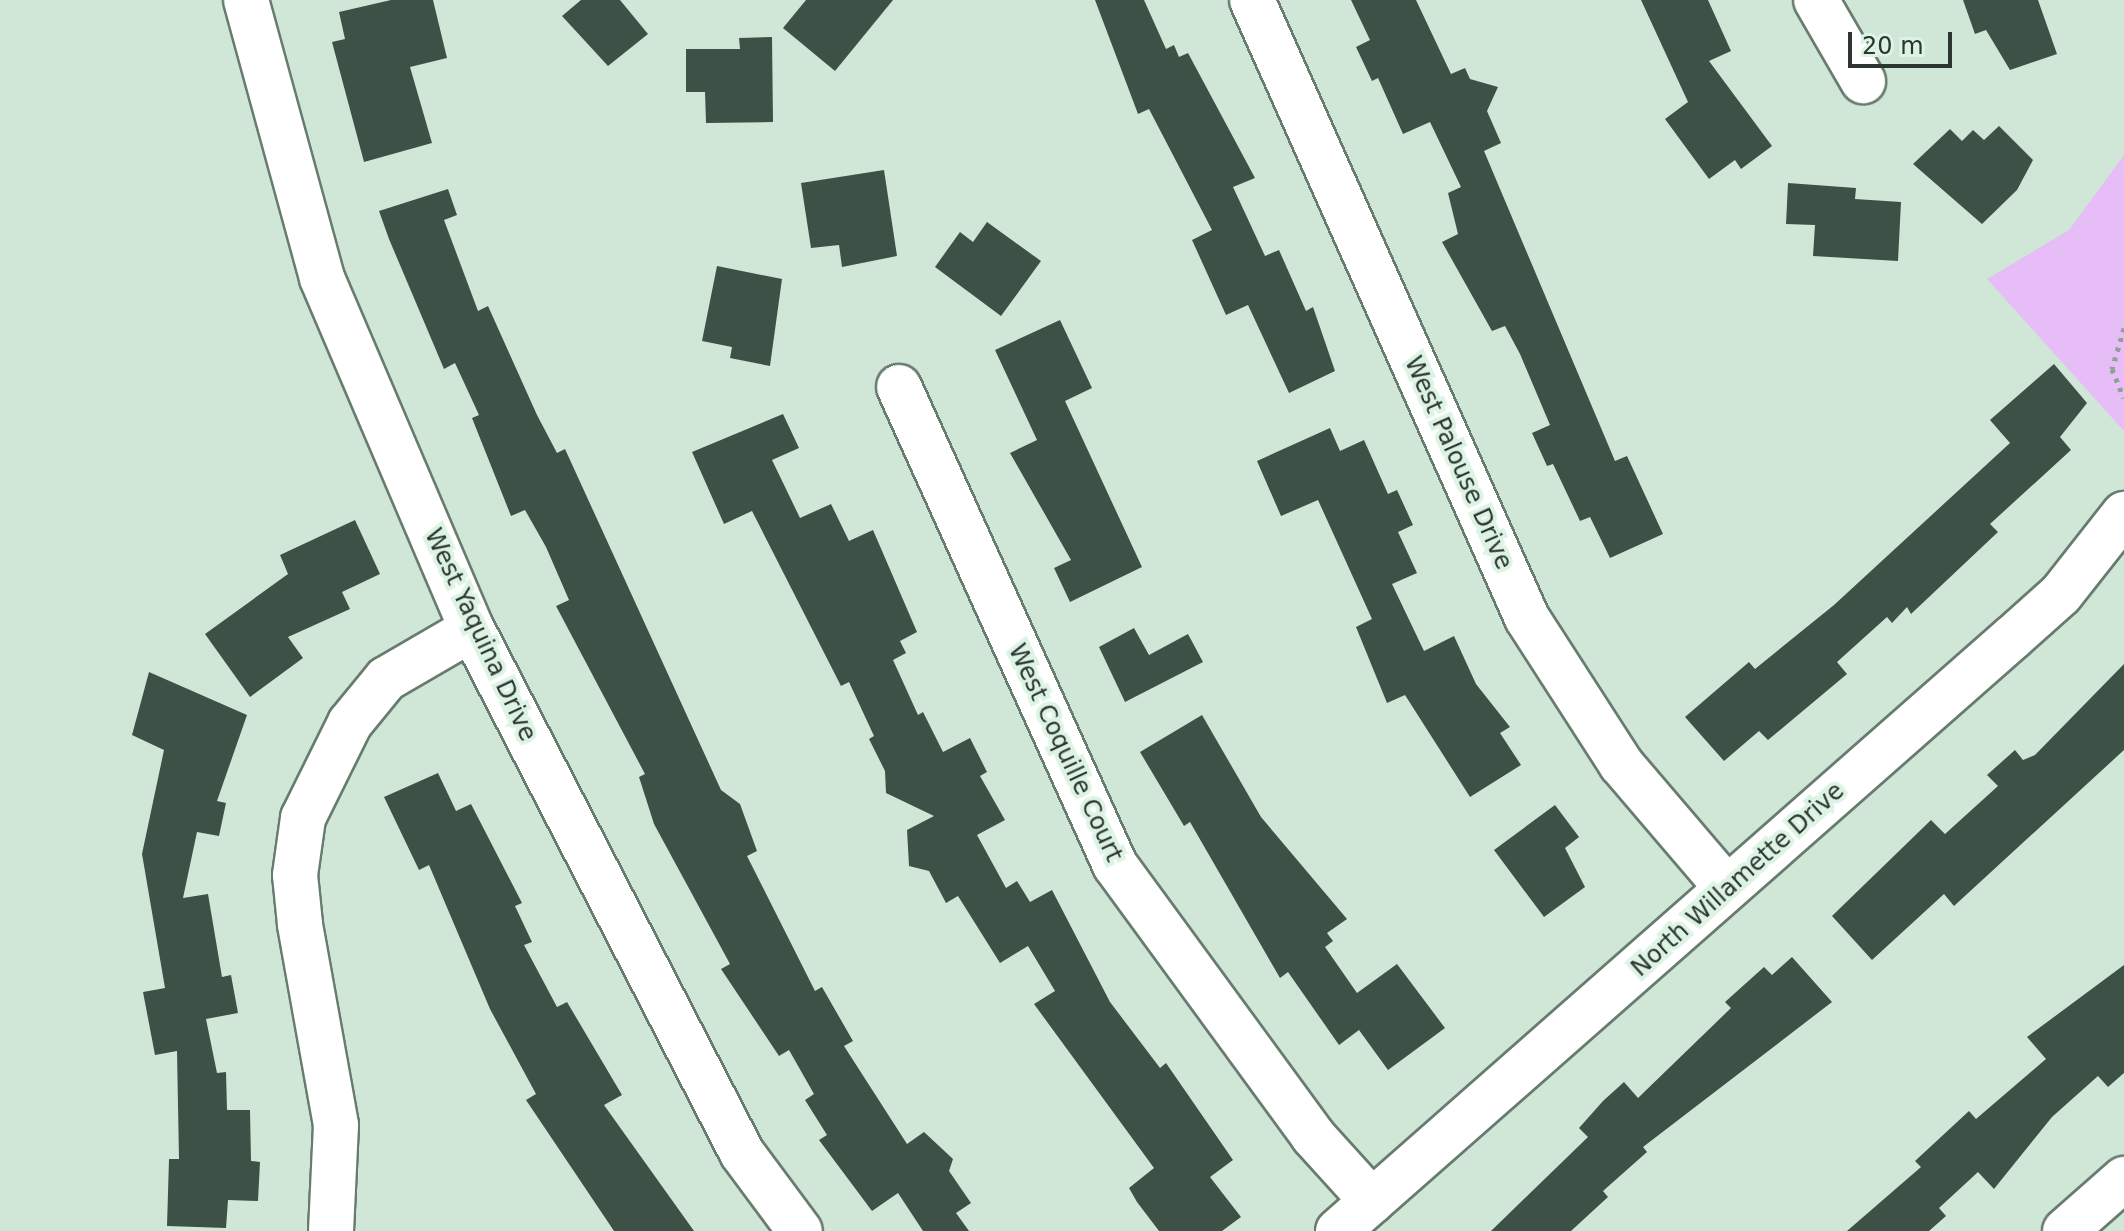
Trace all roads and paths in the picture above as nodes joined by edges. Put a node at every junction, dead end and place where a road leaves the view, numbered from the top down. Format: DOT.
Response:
graph roads {
  1 [pos="246,0"];
  2 [pos="1252,0"];
  3 [pos="1816,0"];
  4 [pos="1863,81"];
  5 [pos="2124,328"];
  6 [pos="899,387"];
  7 [pos="2124,398"];
  8 [pos="2124,514"];
  9 [pos="472,629"];
  10 [pos="1727,888"];
  11 [pos="2124,1179"];
  12 [pos="1372,1201"];
  13 [pos="331,1231"];
  14 [pos="800,1231"];
  15 [pos="1338,1231"];
  16 [pos="2065,1231"];
  1 -- 9 [label="street, West Yaquina Drive"];
  2 -- 10 [label="street, West Palouse Drive"];
  3 -- 4 [label="street"];
  5 -- 7 [label="path"];
  6 -- 12 [label="street, West Coquille Court"];
  8 -- 10 [label="street, North Willamette Drive"];
  9 -- 13 [label="street"];
  9 -- 14 [label="street, West Yaquina Drive"];
  10 -- 12 [label="street, North Willamette Drive"];
  11 -- 16 [label="street"];
  12 -- 15 [label="street, North Willamette Drive"];
}
